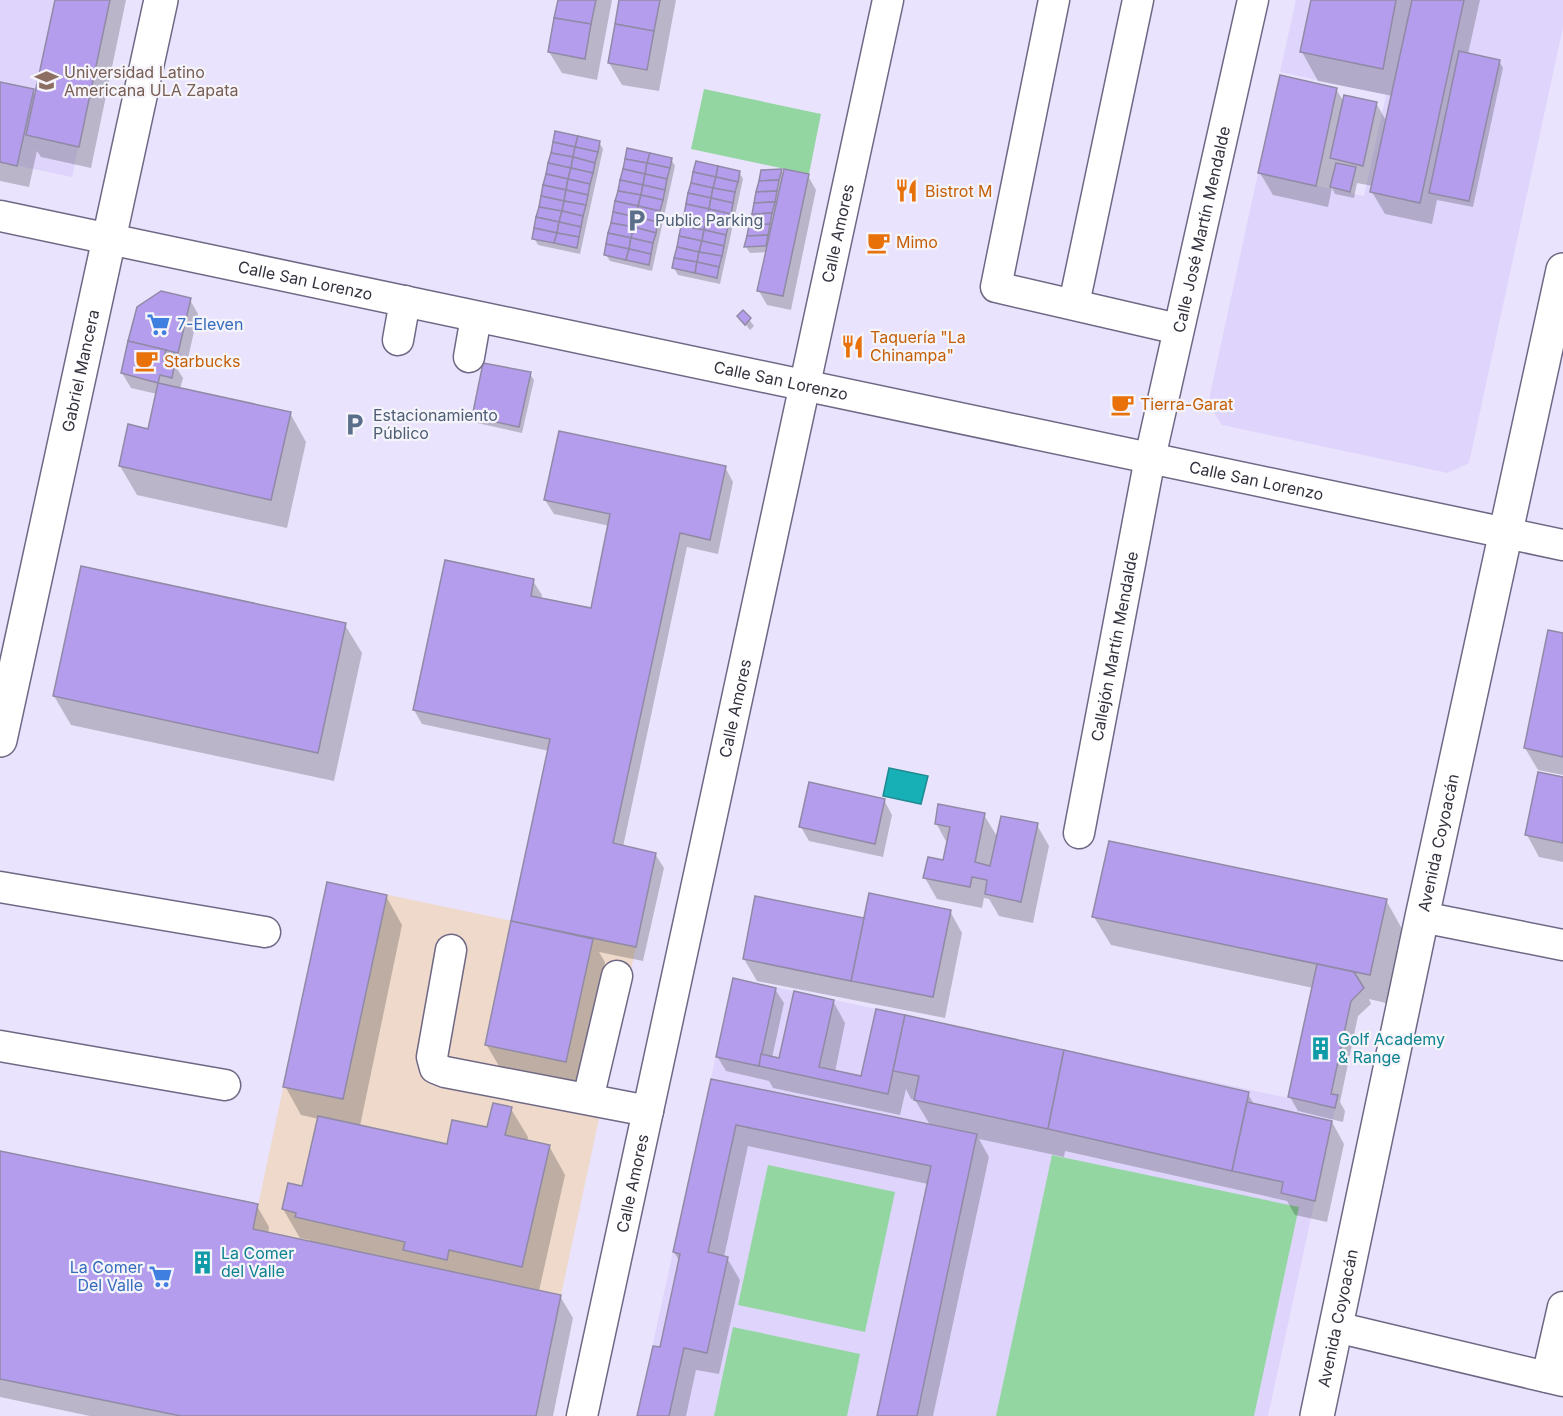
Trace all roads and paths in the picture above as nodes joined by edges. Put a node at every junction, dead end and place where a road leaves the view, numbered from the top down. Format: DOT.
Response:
graph roads {
  1 [pos="162,0"];
  2 [pos="888,0"];
  3 [pos="1054,0"];
  4 [pos="1138,0"];
  5 [pos="1253,0"];
  6 [pos="0,216"];
  7 [pos="109,239"];
  8 [pos="1563,270"];
  9 [pos="405,302"];
  10 [pos="1074,304"];
  11 [pos="476,317"];
  12 [pos="1178,328"];
  13 [pos="398,340"];
  14 [pos="469,357"];
  15 [pos="805,386"];
  16 [pos="1150,458"];
  17 [pos="1505,533"];
  18 [pos="1563,545"];
  19 [pos="0,740"];
  20 [pos="1079,833"];
  21 [pos="0,887"];
  22 [pos="1422,917"];
  23 [pos="265,932"];
  24 [pos="1563,945"];
  25 [pos="451,950"];
  26 [pos="617,976"];
  27 [pos="0,1046"];
  28 [pos="225,1085"];
  29 [pos="588,1100"];
  30 [pos="648,1111"];
  31 [pos="1563,1307"];
  32 [pos="1336,1327"];
  33 [pos="1555,1379"];
  34 [pos="582,1416"];
  35 [pos="1317,1416"];
  1 -- 7 [label="main road, Gabriel Mancera"];
  2 -- 15 [label="street, Calle Amores"];
  3 -- 10 [label="street"];
  4 -- 10 [label="street"];
  5 -- 12 [label="street, Calle José Martín Mendalde"];
  6 -- 7 [label="street, Calle San Lorenzo"];
  7 -- 9 [label="street, Calle San Lorenzo"];
  7 -- 19 [label="main road, Gabriel Mancera"];
  8 -- 17 [label="main road, Avenida Coyoacán"];
  9 -- 11 [label="street, Calle San Lorenzo"];
  9 -- 13 [label="street"];
  10 -- 12 [label="street"];
  11 -- 14 [label="street"];
  11 -- 15 [label="street, Calle San Lorenzo"];
  12 -- 16 [label="street, Calle José Martín Mendalde"];
  15 -- 16 [label="street, Calle San Lorenzo"];
  15 -- 30 [label="street, Calle Amores"];
  16 -- 17 [label="street, Calle San Lorenzo"];
  16 -- 20 [label="street, Callejón Martín Mendalde"];
  17 -- 18 [label="street, Calle San Lorenzo"];
  17 -- 22 [label="main road, Avenida Coyoacán"];
  21 -- 23 [label="street"];
  22 -- 24 [label="street"];
  22 -- 32 [label="main road, Avenida Coyoacán"];
  25 -- 29 [label="street"];
  26 -- 29 [label="street"];
  27 -- 28 [label="street"];
  29 -- 30 [label="street"];
  30 -- 34 [label="street, Calle Amores"];
  31 -- 33 [label="street"];
  32 -- 33 [label="street"];
  32 -- 35 [label="main road, Avenida Coyoacán"];
}
